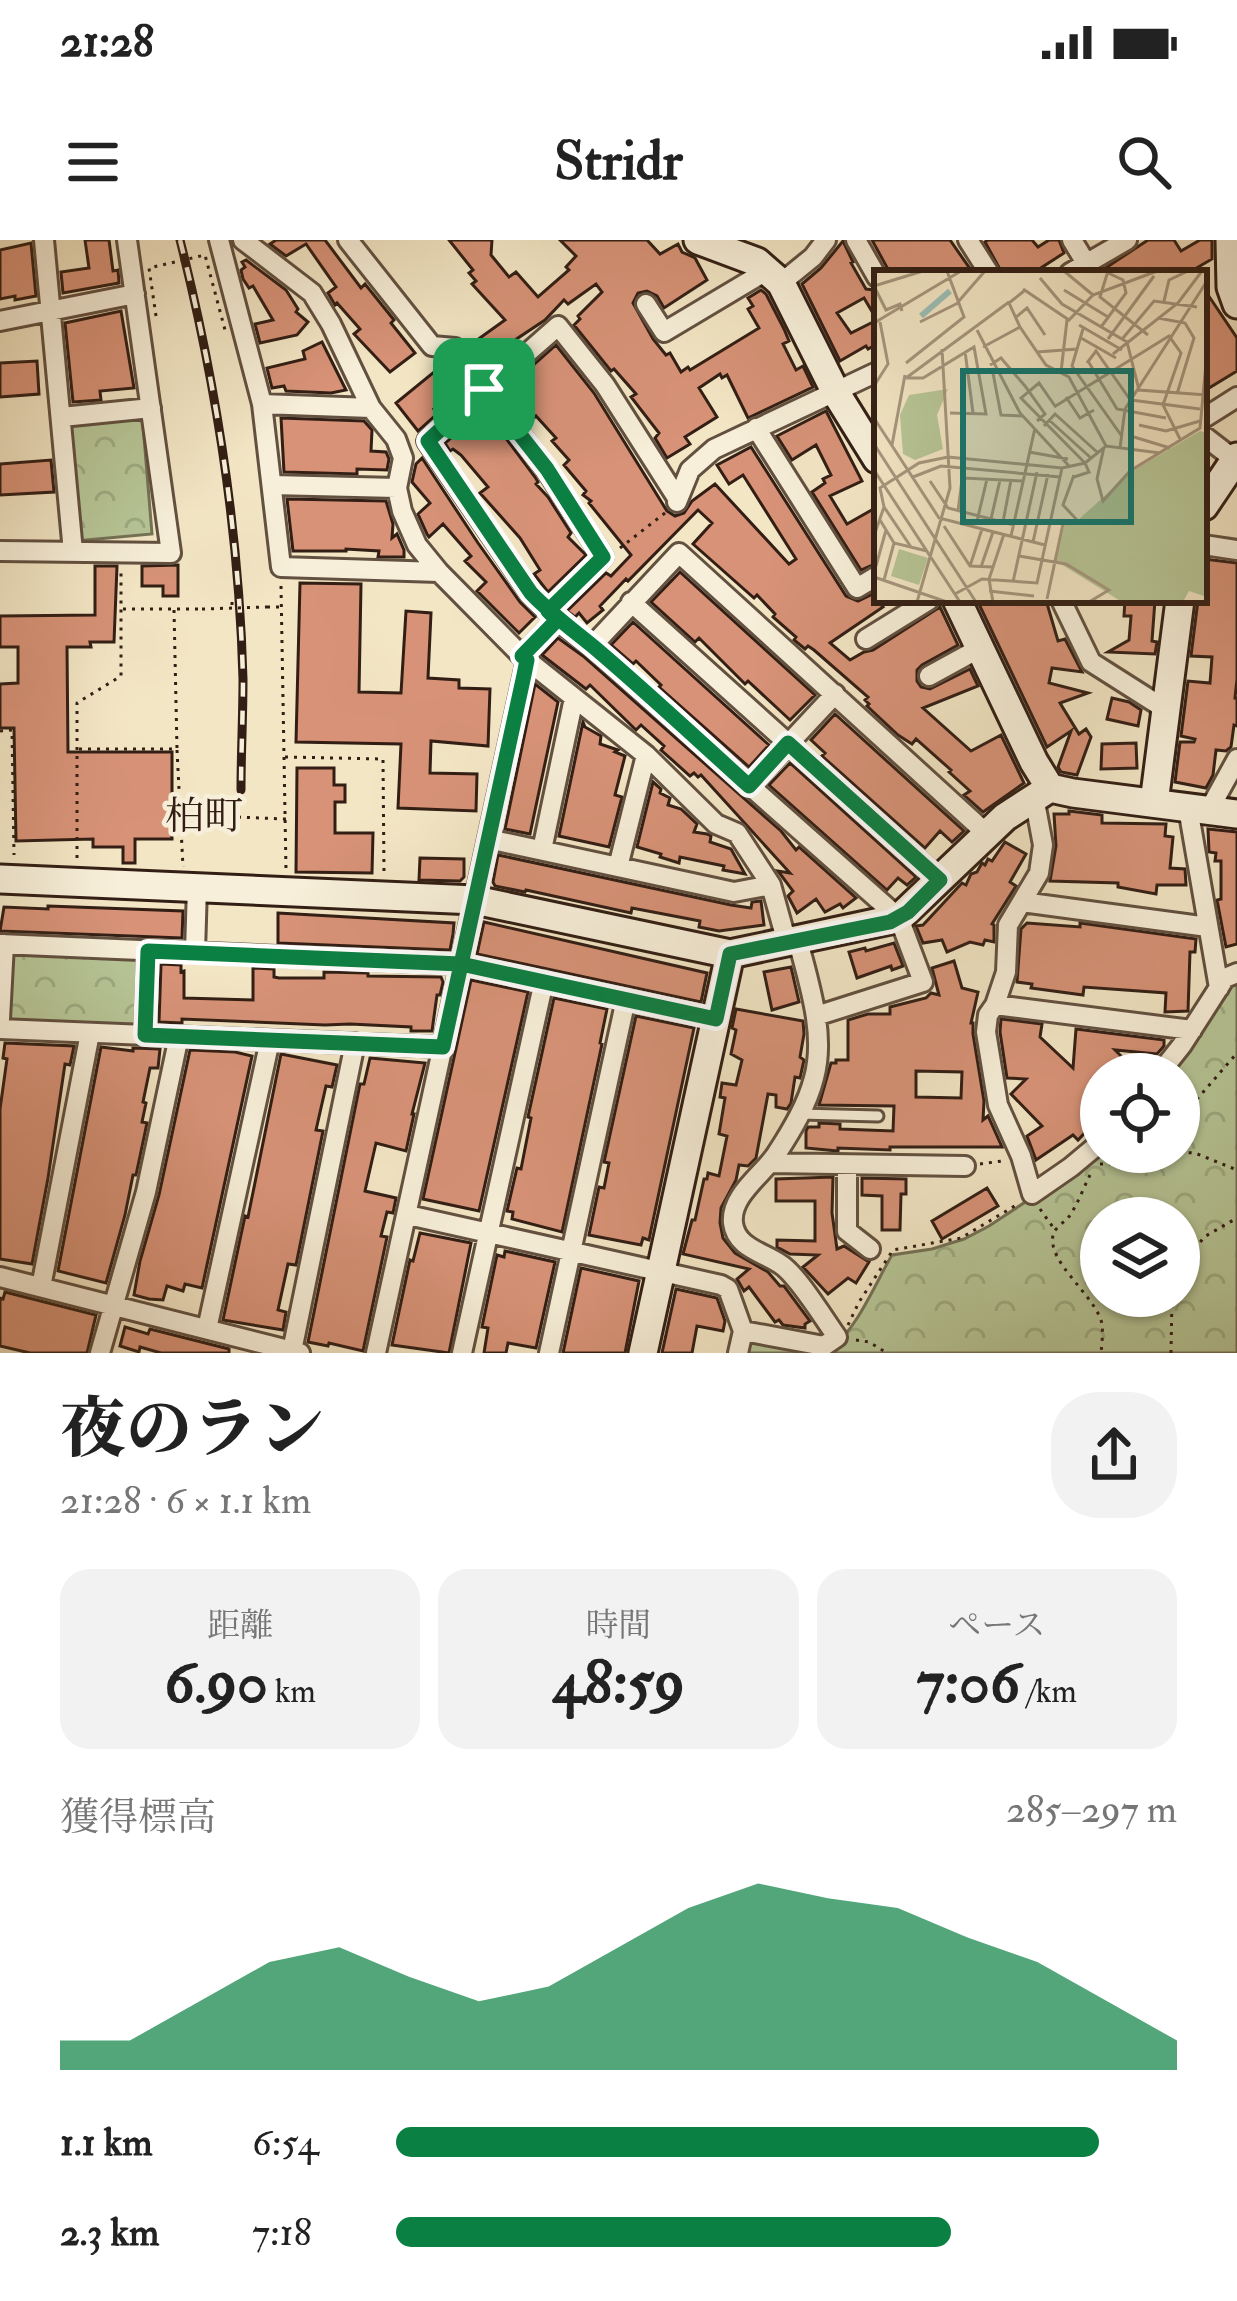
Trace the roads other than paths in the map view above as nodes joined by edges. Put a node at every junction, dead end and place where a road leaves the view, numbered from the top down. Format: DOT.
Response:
graph roads {
  1 [pos="44,240"];
  2 [pos="128,240"];
  3 [pos="219,240"];
  4 [pos="243,240"];
  5 [pos="348,240"];
  6 [pos="826,240"];
  7 [pos="856,240"];
  8 [pos="968,240"];
  9 [pos="1072,240"];
  10 [pos="1126,240"];
  11 [pos="1230,240"];
  12 [pos="714,243"];
  13 [pos="987,270"];
  14 [pos="1083,270"];
  15 [pos="874,272"];
  16 [pos="774,276"];
  17 [pos="135,294"];
  18 [pos="646,304"];
  19 [pos="1237,304"];
  20 [pos="51,311"];
  21 [pos="0,322"];
  22 [pos="874,374"];
  23 [pos="484,389"];
  24 [pos="836,393"];
  25 [pos="1237,397"];
  26 [pos="262,404"];
  27 [pos="151,408"];
  28 [pos="371,408"];
  29 [pos="1207,416"];
  30 [pos="62,417"];
  31 [pos="756,428"];
  32 [pos="1207,438"];
  33 [pos="874,454"];
  34 [pos="1236,458"];
  35 [pos="272,484"];
  36 [pos="397,488"];
  37 [pos="1207,502"];
  38 [pos="1207,545"];
  39 [pos="1237,550"];
  40 [pos="0,551"];
  41 [pos="74,552"];
  42 [pos="440,572"];
  43 [pos="874,578"];
  44 [pos="631,602"];
  45 [pos="924,603"];
  46 [pos="958,603"];
  47 [pos="1062,603"];
  48 [pos="1180,603"];
  49 [pos="552,615"];
  50 [pos="866,639"];
  51 [pos="592,646"];
  52 [pos="980,648"];
  53 [pos="524,658"];
  54 [pos="928,676"];
  55 [pos="835,694"];
  56 [pos="574,698"];
  57 [pos="1165,709"];
  58 [pos="788,743"];
  59 [pos="646,755"];
  60 [pos="1237,759"];
  61 [pos="749,786"];
  62 [pos="1042,792"];
  63 [pos="1154,803"];
  64 [pos="1211,811"];
  65 [pos="986,833"];
  66 [pos="488,839"];
  67 [pos="542,850"];
  68 [pos="619,867"];
  69 [pos="7,871"];
  70 [pos="190,879"];
  71 [pos="940,880"];
  72 [pos="771,885"];
  73 [pos="475,900"];
  74 [pos="1022,902"];
  75 [pos="899,918"];
  76 [pos="1208,927"];
  77 [pos="793,942"];
  78 [pos="2,944"];
  79 [pos="148,951"];
  80 [pos="195,952"];
  81 [pos="730,954"];
  82 [pos="461,964"];
  83 [pos="1237,973"];
  84 [pos="544,981"];
  85 [pos="1219,988"];
  86 [pos="626,1000"];
  87 [pos="994,1006"];
  88 [pos="815,1016"];
  89 [pos="0,1019"];
  90 [pos="716,1019"];
  91 [pos="0,1029"];
  92 [pos="1192,1030"];
  93 [pos="90,1033"];
  94 [pos="145,1035"];
  95 [pos="179,1036"];
  96 [pos="270,1040"];
  97 [pos="355,1043"];
  98 [pos="443,1047"];
  99 [pos="1175,1053"];
  100 [pos="800,1114"];
  101 [pos="878,1116"];
  102 [pos="1080,1160"];
  103 [pos="770,1163"];
  104 [pos="847,1165"];
  105 [pos="965,1166"];
  106 [pos="408,1215"];
  107 [pos="488,1234"];
  108 [pos="869,1249"];
  109 [pos="571,1253"];
  110 [pos="660,1272"];
  111 [pos="0,1276"];
  112 [pos="41,1287"];
  113 [pos="116,1306"];
  114 [pos="206,1329"];
  115 [pos="743,1331"];
  116 [pos="296,1352"];
  117 [pos="100,1353"];
  118 [pos="376,1353"];
  119 [pos="463,1353"];
  120 [pos="549,1353"];
  121 [pos="643,1353"];
  122 [pos="738,1353"];
  1 -- 20 [label="street"];
  2 -- 17 [label="street"];
  3 -- 26 [label="street"];
  4 -- 28 [label="street"];
  5 -- 23 [label="street"];
  6 -- 16 [label="street"];
  7 -- 15 [label="street"];
  8 -- 13 [label="street"];
  9 -- 14 [label="street"];
  10 -- 14 [label="street"];
  11 -- 19 [label="street"];
  12 -- 16 [label="street"];
  16 -- 18 [label="street"];
  16 -- 24 [label="street"];
  17 -- 20 [label="street"];
  17 -- 27 [label="street"];
  20 -- 21 [label="street"];
  20 -- 30 [label="street"];
  22 -- 24 [label="street"];
  23 -- 31 [label="street"];
  23 -- 49 [label="street"];
  23 -- 49 [label="street"];
  24 -- 31 [label="street"];
  24 -- 33 [label="street"];
  25 -- 29 [label="street"];
  26 -- 28 [label="street"];
  26 -- 35 [label="street"];
  27 -- 30 [label="street"];
  27 -- 41 [label="street"];
  28 -- 36 [label="street"];
  30 -- 41 [label="street"];
  31 -- 43 [label="street"];
  32 -- 34 [label="street"];
  34 -- 37 [label="street"];
  35 -- 36 [label="street"];
  35 -- 42 [label="street"];
  36 -- 42 [label="street"];
  38 -- 39 [label="street"];
  40 -- 41 [label="street"];
  42 -- 53 [label="street"];
  44 -- 51 [label="street"];
  44 -- 55 [label="street"];
  44 -- 58 [label="street"];
  45 -- 50 [label="street"];
  46 -- 52 [label="street"];
  47 -- 57 [label="street"];
  48 -- 57 [label="street"];
  49 -- 51 [label="street"];
  49 -- 53 [label="street"];
  51 -- 61 [label="street"];
  52 -- 54 [label="street"];
  52 -- 62 [label="street"];
  53 -- 56 [label="street"];
  53 -- 66 [label="street"];
  55 -- 58 [label="street"];
  55 -- 65 [label="street"];
  56 -- 59 [label="street"];
  56 -- 67 [label="street"];
  57 -- 63 [label="street"];
  58 -- 61 [label="street"];
  58 -- 71 [label="street"];
  59 -- 68 [label="street"];
  59 -- 72 [label="street"];
  60 -- 64 [label="street"];
  61 -- 75 [label="street"];
  62 -- 63 [label="street"];
  62 -- 65 [label="street"];
  62 -- 74 [label="street"];
  63 -- 64 [label="street"];
  64 -- 76 [label="street"];
  65 -- 71 [label="street"];
  66 -- 67 [label="street"];
  66 -- 73 [label="street"];
  67 -- 68 [label="street"];
  68 -- 72 [label="street"];
  69 -- 70 [label="street"];
  70 -- 73 [label="street"];
  70 -- 80 [label="street"];
  71 -- 75 [label="street"];
  72 -- 77 [label="street"];
  73 -- 81 [label="street"];
  73 -- 82 [label="street"];
  74 -- 76 [label="street"];
  74 -- 87 [label="street"];
  75 -- 77 [label="street"];
  75 -- 88 [label="street"];
  76 -- 85 [label="street"];
  77 -- 81 [label="street"];
  77 -- 88 [label="street"];
  78 -- 79 [label="street"];
  78 -- 89 [label="street"];
  79 -- 80 [label="street"];
  79 -- 94 [label="street"];
  80 -- 82 [label="street"];
  81 -- 90 [label="street"];
  82 -- 84 [label="street"];
  82 -- 98 [label="street"];
  83 -- 85 [label="street"];
  84 -- 86 [label="street"];
  84 -- 107 [label="street"];
  85 -- 92 [label="street"];
  86 -- 90 [label="street"];
  86 -- 109 [label="street"];
  87 -- 92 [label="street"];
  87 -- 102 [label="street"];
  88 -- 100 [label="street"];
  90 -- 110 [label="street"];
  91 -- 93 [label="street"];
  92 -- 99 [label="street"];
  93 -- 94 [label="street"];
  93 -- 112 [label="street"];
  94 -- 95 [label="street"];
  95 -- 96 [label="street"];
  95 -- 113 [label="street"];
  96 -- 97 [label="street"];
  96 -- 114 [label="street"];
  97 -- 98 [label="street"];
  97 -- 116 [label="street"];
  98 -- 106 [label="street"];
  100 -- 101 [label="lane"];
  100 -- 103 [label="street"];
  103 -- 104 [label="street"];
  103 -- 115 [label="street"];
  104 -- 105 [label="street"];
  104 -- 108 [label="street"];
  106 -- 107 [label="street"];
  106 -- 118 [label="street"];
  107 -- 109 [label="street"];
  107 -- 119 [label="street"];
  109 -- 110 [label="street"];
  109 -- 120 [label="street"];
  110 -- 115 [label="street"];
  110 -- 121 [label="street"];
  111 -- 112 [label="street"];
  112 -- 113 [label="street"];
  113 -- 114 [label="street"];
  113 -- 117 [label="street"];
  114 -- 116 [label="street"];
  115 -- 122 [label="street"];
}
